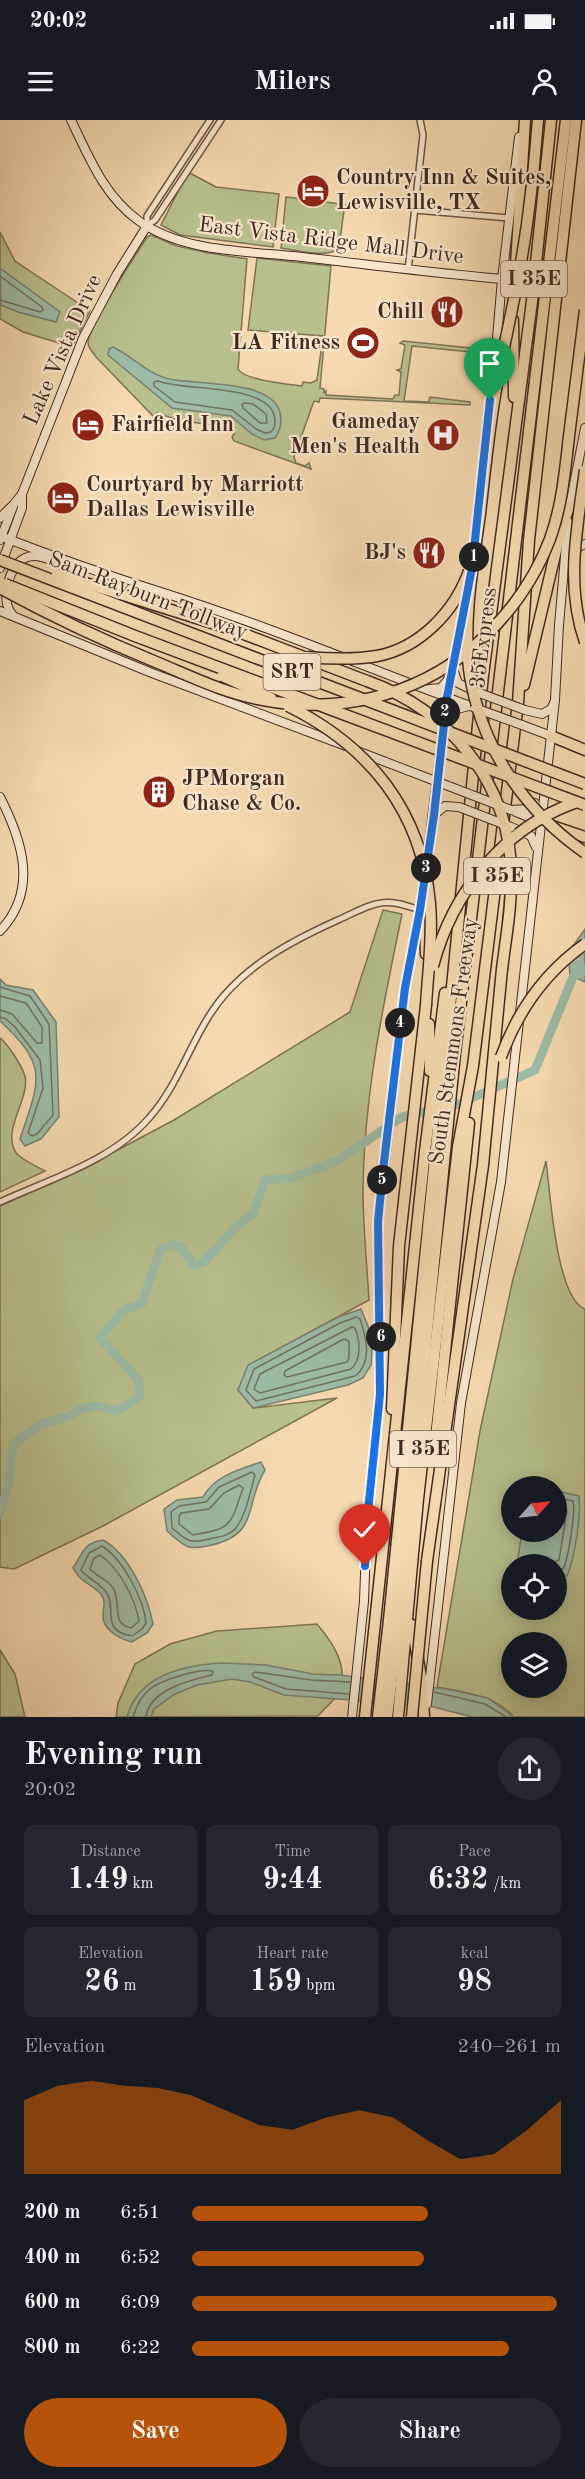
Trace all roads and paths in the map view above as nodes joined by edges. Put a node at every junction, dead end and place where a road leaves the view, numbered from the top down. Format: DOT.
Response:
graph roads {
  1 [pos="71,120"];
  2 [pos="210,120"];
  3 [pos="221,120"];
  4 [pos="420,120"];
  5 [pos="524,120"];
  6 [pos="538,120"];
  7 [pos="551,120"];
  8 [pos="566,120"];
  9 [pos="576,120"];
  10 [pos="415,210"];
  11 [pos="509,218"];
  12 [pos="147,226"];
  13 [pos="408,270"];
  14 [pos="502,279"];
  15 [pos="585,310"];
  16 [pos="515,428"];
  17 [pos="585,428"];
  18 [pos="585,470"];
  19 [pos="22,494"];
  20 [pos="13,505"];
  21 [pos="569,506"];
  22 [pos="0,518"];
  23 [pos="0,538"];
  24 [pos="10,540"];
  25 [pos="585,544"];
  26 [pos="565,553"];
  27 [pos="474,557"];
  28 [pos="0,558"];
  29 [pos="0,568"];
  30 [pos="96,572"];
  31 [pos="0,582"];
  32 [pos="0,588"];
  33 [pos="0,611"];
  34 [pos="18,618"];
  35 [pos="135,636"];
  36 [pos="585,642"];
  37 [pos="307,657"];
  38 [pos="454,670"];
  39 [pos="424,689"];
  40 [pos="447,697"];
  41 [pos="555,700"];
  42 [pos="522,706"];
  43 [pos="471,707"];
  44 [pos="445,718"];
  45 [pos="551,736"];
  46 [pos="585,750"];
  47 [pos="438,782"];
  48 [pos="585,784"];
  49 [pos="544,794"];
  50 [pos="0,797"];
  51 [pos="585,799"];
  52 [pos="585,805"];
  53 [pos="511,810"];
  54 [pos="434,815"];
  55 [pos="541,822"];
  56 [pos="585,837"];
  57 [pos="537,851"];
  58 [pos="585,854"];
  59 [pos="425,879"];
  60 [pos="420,910"];
  61 [pos="0,931"];
  62 [pos="585,944"];
  63 [pos="426,1005"];
  64 [pos="442,1055"];
  65 [pos="491,1096"];
  66 [pos="436,1149"];
  67 [pos="0,1202"];
  68 [pos="427,1334"];
  69 [pos="410,1397"];
  70 [pos="445,1401"];
  71 [pos="409,1598"];
  72 [pos="394,1660"];
  73 [pos="352,1716"];
  74 [pos="380,1716"];
  75 [pos="364,1717"];
  76 [pos="398,1717"];
  77 [pos="411,1717"];
  78 [pos="424,1717"];
  1 -- 12 [label="main road, East Vista Ridge Mall Drive"];
  2 -- 12 [label="street, Lake Vista Drive"];
  3 -- 12 [label="street, Lake Vista Drive"];
  4 -- 10 [label="street"];
  5 -- 11 [label="main road"];
  5 -- 16 [label="highway"];
  6 -- 27 [label="highway, bridge"];
  7 -- 16 [label="highway, South Stemmons Freeway / I 35E"];
  8 -- 64 [label="highway, 35Express"];
  9 -- 42 [label="highway, South Stemmons Freeway / I 35E"];
  10 -- 11 [label="street"];
  10 -- 13 [label="street"];
  11 -- 14 [label="main road"];
  12 -- 13 [label="main road, East Vista Ridge Mall Drive"];
  12 -- 19 [label="main road, Lake Vista Drive"];
  13 -- 14 [label="main road, East Vista Ridge Mall Drive"];
  14 -- 38 [label="main road"];
  15 -- 32 [label="highway, bridge"];
  16 -- 64 [label="highway, South Stemmons Freeway / I 35E"];
  17 -- 21 [label="main road"];
  18 -- 36 [label="highway, bridge"];
  19 -- 20 [label="main road, Lake Vista Drive"];
  19 -- 24 [label="main road, Lake Vista Drive"];
  20 -- 22 [label="main road"];
  20 -- 23 [label="main road, Lake Vista Drive"];
  21 -- 26 [label="main road"];
  21 -- 42 [label="highway"];
  23 -- 24 [label="main road"];
  24 -- 29 [label="main road, Lake Vista Drive"];
  24 -- 30 [label="main road"];
  25 -- 26 [label="main road"];
  26 -- 41 [label="main road"];
  27 -- 37 [label="highway, bridge"];
  27 -- 58 [label="highway, bridge"];
  28 -- 37 [label="highway, bridge"];
  28 -- 48 [label="highway, Sam Rayburn Tollway / SRT, bridge"];
  30 -- 34 [label="main road"];
  30 -- 39 [label="main road"];
  31 -- 35 [label="highway, Sam Rayburn Tollway / SRT, bridge"];
  33 -- 34 [label="main road"];
  34 -- 47 [label="main road"];
  35 -- 52 [label="highway, Sam Rayburn Tollway / SRT, bridge"];
  35 -- 63 [label="highway, bridge"];
  37 -- 65 [label="highway, bridge"];
  38 -- 39 [label="main road"];
  38 -- 40 [label="main road"];
  38 -- 42 [label="main road, bridge"];
  39 -- 40 [label="main road"];
  40 -- 43 [label="main road"];
  40 -- 44 [label="main road"];
  41 -- 42 [label="main road"];
  41 -- 45 [label="main road"];
  42 -- 68 [label="highway, South Stemmons Freeway / I 35E"];
  43 -- 44 [label="main road"];
  43 -- 45 [label="main road, bridge"];
  44 -- 47 [label="main road"];
  45 -- 46 [label="highway"];
  45 -- 49 [label="main road"];
  47 -- 53 [label="main road, bridge"];
  47 -- 54 [label="main road"];
  49 -- 53 [label="main road"];
  49 -- 55 [label="main road"];
  50 -- 61 [label="main road"];
  51 -- 63 [label="highway, bridge"];
  53 -- 55 [label="main road"];
  54 -- 57 [label="main road, bridge"];
  54 -- 59 [label="main road"];
  55 -- 56 [label="highway"];
  55 -- 57 [label="main road"];
  57 -- 78 [label="main road"];
  59 -- 60 [label="main road"];
  59 -- 64 [label="highway"];
  60 -- 67 [label="street"];
  60 -- 73 [label="main road"];
  62 -- 65 [label="highway, bridge"];
  63 -- 69 [label="highway"];
  64 -- 66 [label="highway"];
  64 -- 66 [label="highway"];
  65 -- 70 [label="highway"];
  66 -- 68 [label="highway"];
  66 -- 68 [label="highway"];
  68 -- 69 [label="highway, South Stemmons Freeway / I 35E"];
  68 -- 69 [label="highway, South Stemmons Freeway / I 35E"];
  68 -- 70 [label="highway"];
  69 -- 71 [label="highway, South Stemmons Freeway / I 35E"];
  69 -- 72 [label="highway, South Stemmons Freeway / I 35E"];
  69 -- 75 [label="highway"];
  70 -- 77 [label="highway, bridge"];
  71 -- 72 [label="highway, South Stemmons Freeway / I 35E"];
  71 -- 78 [label="highway, bridge"];
  72 -- 74 [label="highway, South Stemmons Freeway / I 35E"];
  72 -- 76 [label="highway, South Stemmons Freeway / I 35E"];
}
